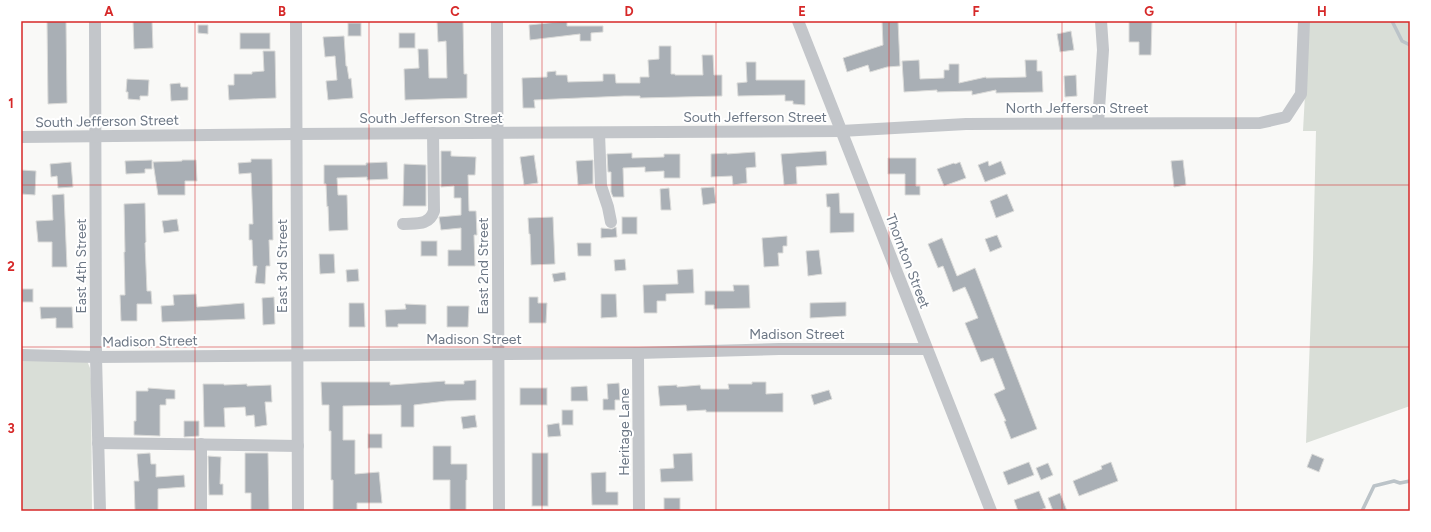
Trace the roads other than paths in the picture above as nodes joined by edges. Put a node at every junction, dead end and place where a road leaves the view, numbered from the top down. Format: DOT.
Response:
graph roads {
  1 [pos="95,21"];
  2 [pos="296,21"];
  3 [pos="497,21"];
  4 [pos="798,21"];
  5 [pos="1101,21"];
  6 [pos="1304,21"];
  7 [pos="1098,123"];
  8 [pos="841,131"];
  9 [pos="599,132"];
  10 [pos="433,133"];
  11 [pos="497,133"];
  12 [pos="296,134"];
  13 [pos="95,136"];
  14 [pos="21,137"];
  15 [pos="611,222"];
  16 [pos="403,224"];
  17 [pos="926,349"];
  18 [pos="638,353"];
  19 [pos="498,354"];
  20 [pos="21,355"];
  21 [pos="298,355"];
  22 [pos="96,357"];
  23 [pos="98,444"];
  24 [pos="201,444"];
  25 [pos="298,446"];
  26 [pos="100,511"];
  27 [pos="201,511"];
  28 [pos="298,511"];
  29 [pos="499,511"];
  30 [pos="639,511"];
  31 [pos="991,511"];
  1 -- 13 [label="street, East 4th Street"];
  2 -- 12 [label="street, East 3rd Street"];
  3 -- 11 [label="street, East 2nd Street"];
  4 -- 8 [label="street, Thornton Street"];
  5 -- 7 [label="street"];
  6 -- 7 [label="street, North Jefferson Street"];
  7 -- 8 [label="street, North Jefferson Street"];
  8 -- 9 [label="street, South Jefferson Street"];
  8 -- 17 [label="street, Thornton Street"];
  9 -- 11 [label="street, South Jefferson Street"];
  9 -- 15 [label="street"];
  10 -- 11 [label="street, South Jefferson Street"];
  10 -- 12 [label="street, South Jefferson Street"];
  10 -- 16 [label="street"];
  11 -- 19 [label="street, East 2nd Street"];
  12 -- 13 [label="street, South Jefferson Street"];
  12 -- 21 [label="street, East 3rd Street"];
  13 -- 14 [label="street, South Jefferson Street"];
  13 -- 22 [label="street, East 4th Street"];
  17 -- 18 [label="street, Madison Street"];
  17 -- 31 [label="street, Thornton Street"];
  18 -- 19 [label="street, Madison Street"];
  18 -- 30 [label="street, Heritage Lane"];
  19 -- 21 [label="street, Madison Street"];
  19 -- 29 [label="street, East 2nd Street"];
  20 -- 22 [label="street, Madison Street"];
  21 -- 22 [label="street, Madison Street"];
  21 -- 25 [label="street, East 3rd Street"];
  22 -- 23 [label="street, East 4th Street"];
  23 -- 24 [label="street"];
  23 -- 26 [label="street, East 4th Street"];
  24 -- 25 [label="street"];
  24 -- 27 [label="street"];
  25 -- 28 [label="street, East 3rd Street"];
}
